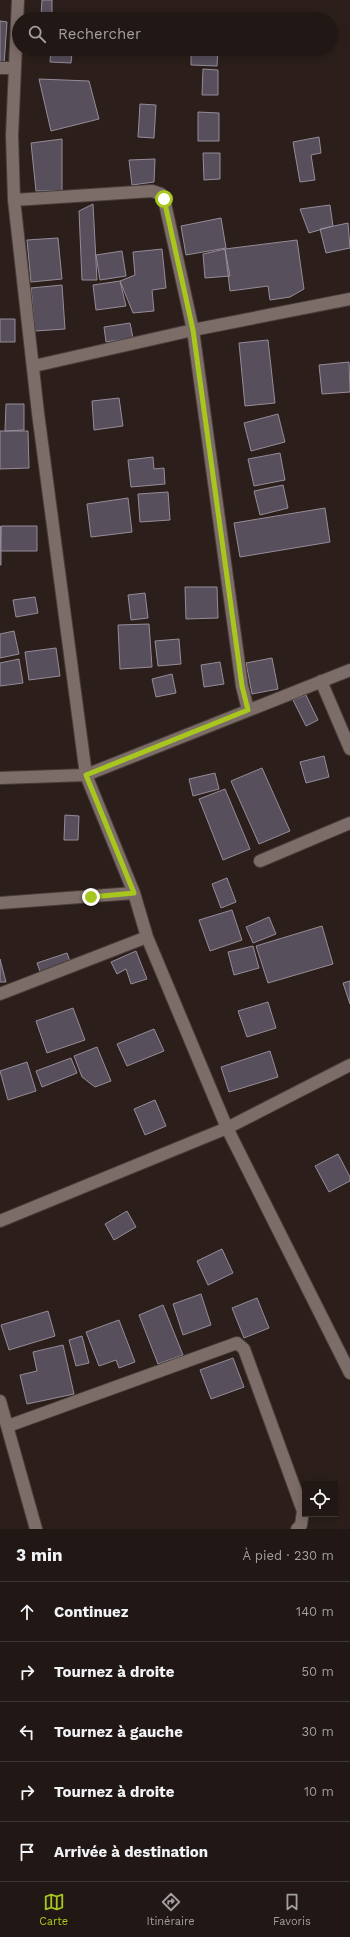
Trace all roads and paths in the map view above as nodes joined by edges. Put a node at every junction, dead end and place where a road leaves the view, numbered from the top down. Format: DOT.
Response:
graph roads {
  1 [pos="18,0"];
  2 [pos="17,12"];
  3 [pos="16,56"];
  4 [pos="0,68"];
  5 [pos="15,68"];
  6 [pos="14,200"];
  7 [pos="350,299"];
  8 [pos="193,330"];
  9 [pos="34,366"];
  10 [pos="350,670"];
  11 [pos="321,681"];
  12 [pos="248,710"];
  13 [pos="350,750"];
  14 [pos="86,775"];
  15 [pos="0,778"];
  16 [pos="350,823"];
  17 [pos="260,861"];
  18 [pos="134,893"];
  19 [pos="0,903"];
  20 [pos="147,937"];
  21 [pos="0,994"];
  22 [pos="350,1065"];
  23 [pos="227,1128"];
  24 [pos="0,1221"];
  25 [pos="350,1373"];
  26 [pos="0,1402"];
  27 [pos="8,1426"];
  28 [pos="36,1529"];
  29 [pos="297,1529"];
  1 -- 2 [label="street"];
  3 -- 5 [label="street"];
  4 -- 5 [label="street"];
  5 -- 6 [label="street"];
  6 -- 8 [label="street"];
  6 -- 9 [label="street"];
  7 -- 8 [label="street"];
  8 -- 9 [label="street"];
  8 -- 12 [label="street"];
  9 -- 14 [label="street"];
  10 -- 11 [label="street"];
  11 -- 12 [label="street"];
  11 -- 13 [label="street"];
  12 -- 14 [label="street"];
  14 -- 15 [label="street"];
  14 -- 18 [label="street"];
  16 -- 17 [label="street"];
  18 -- 19 [label="street"];
  18 -- 20 [label="street"];
  20 -- 21 [label="street"];
  20 -- 23 [label="street"];
  22 -- 23 [label="street"];
  23 -- 24 [label="street"];
  23 -- 25 [label="street"];
  26 -- 27 [label="street"];
  27 -- 28 [label="street"];
  27 -- 29 [label="street"];
}
